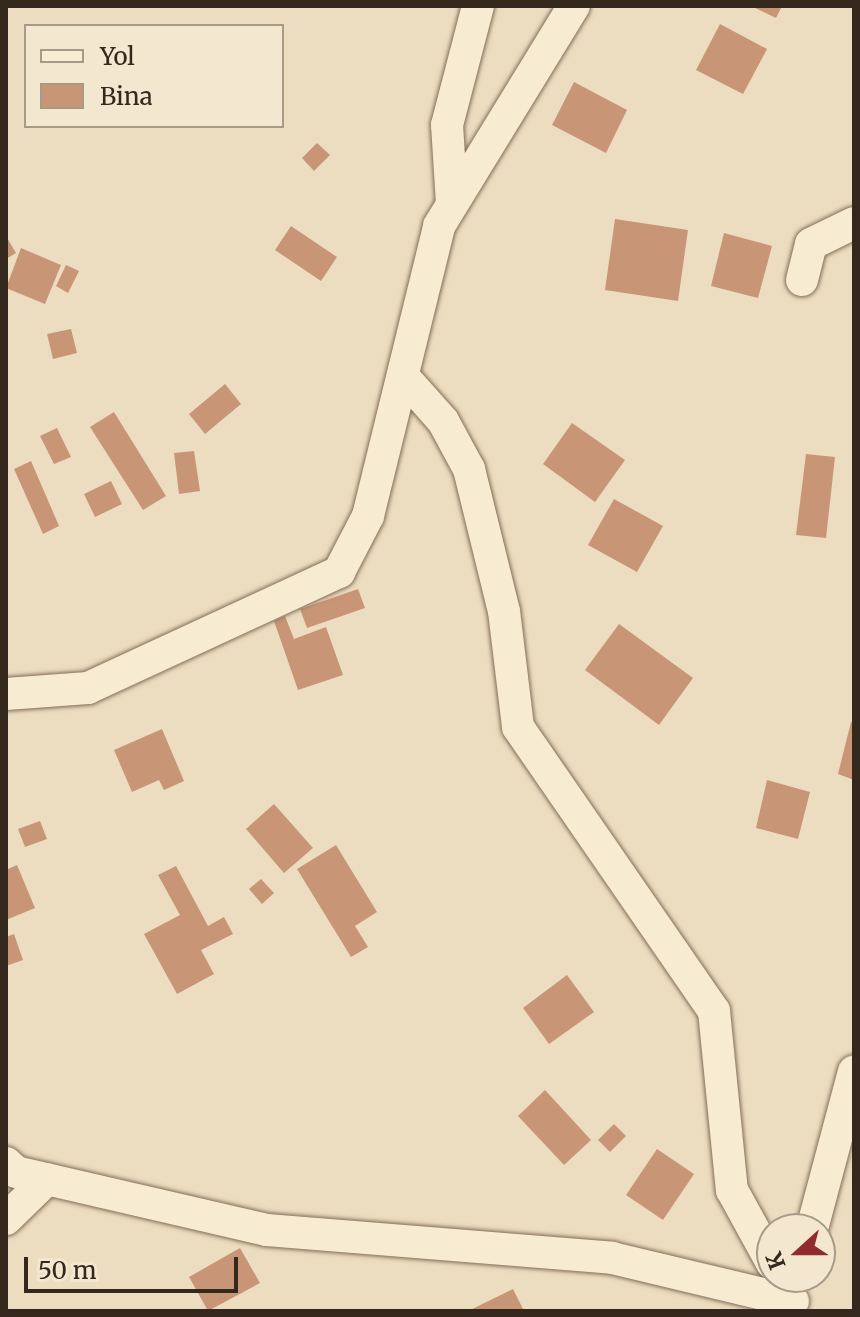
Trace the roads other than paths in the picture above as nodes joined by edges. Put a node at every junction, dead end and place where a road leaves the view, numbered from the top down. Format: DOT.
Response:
graph roads {
  1 [pos="478,6"];
  2 [pos="574,6"];
  3 [pos="452,204"];
  4 [pos="854,223"];
  5 [pos="802,280"];
  6 [pos="403,376"];
  7 [pos="6,694"];
  8 [pos="854,1071"];
  9 [pos="6,1163"];
  10 [pos="47,1179"];
  11 [pos="816,1213"];
  12 [pos="6,1219"];
  13 [pos="756,1234"];
  14 [pos="756,1285"];
  1 -- 3 [label="street"];
  2 -- 3 [label="street"];
  3 -- 6 [label="street"];
  4 -- 5 [label="street"];
  6 -- 7 [label="street"];
  6 -- 13 [label="street"];
  8 -- 11 [label="street"];
  9 -- 10 [label="street"];
  10 -- 12 [label="street"];
  10 -- 14 [label="street"];
}
